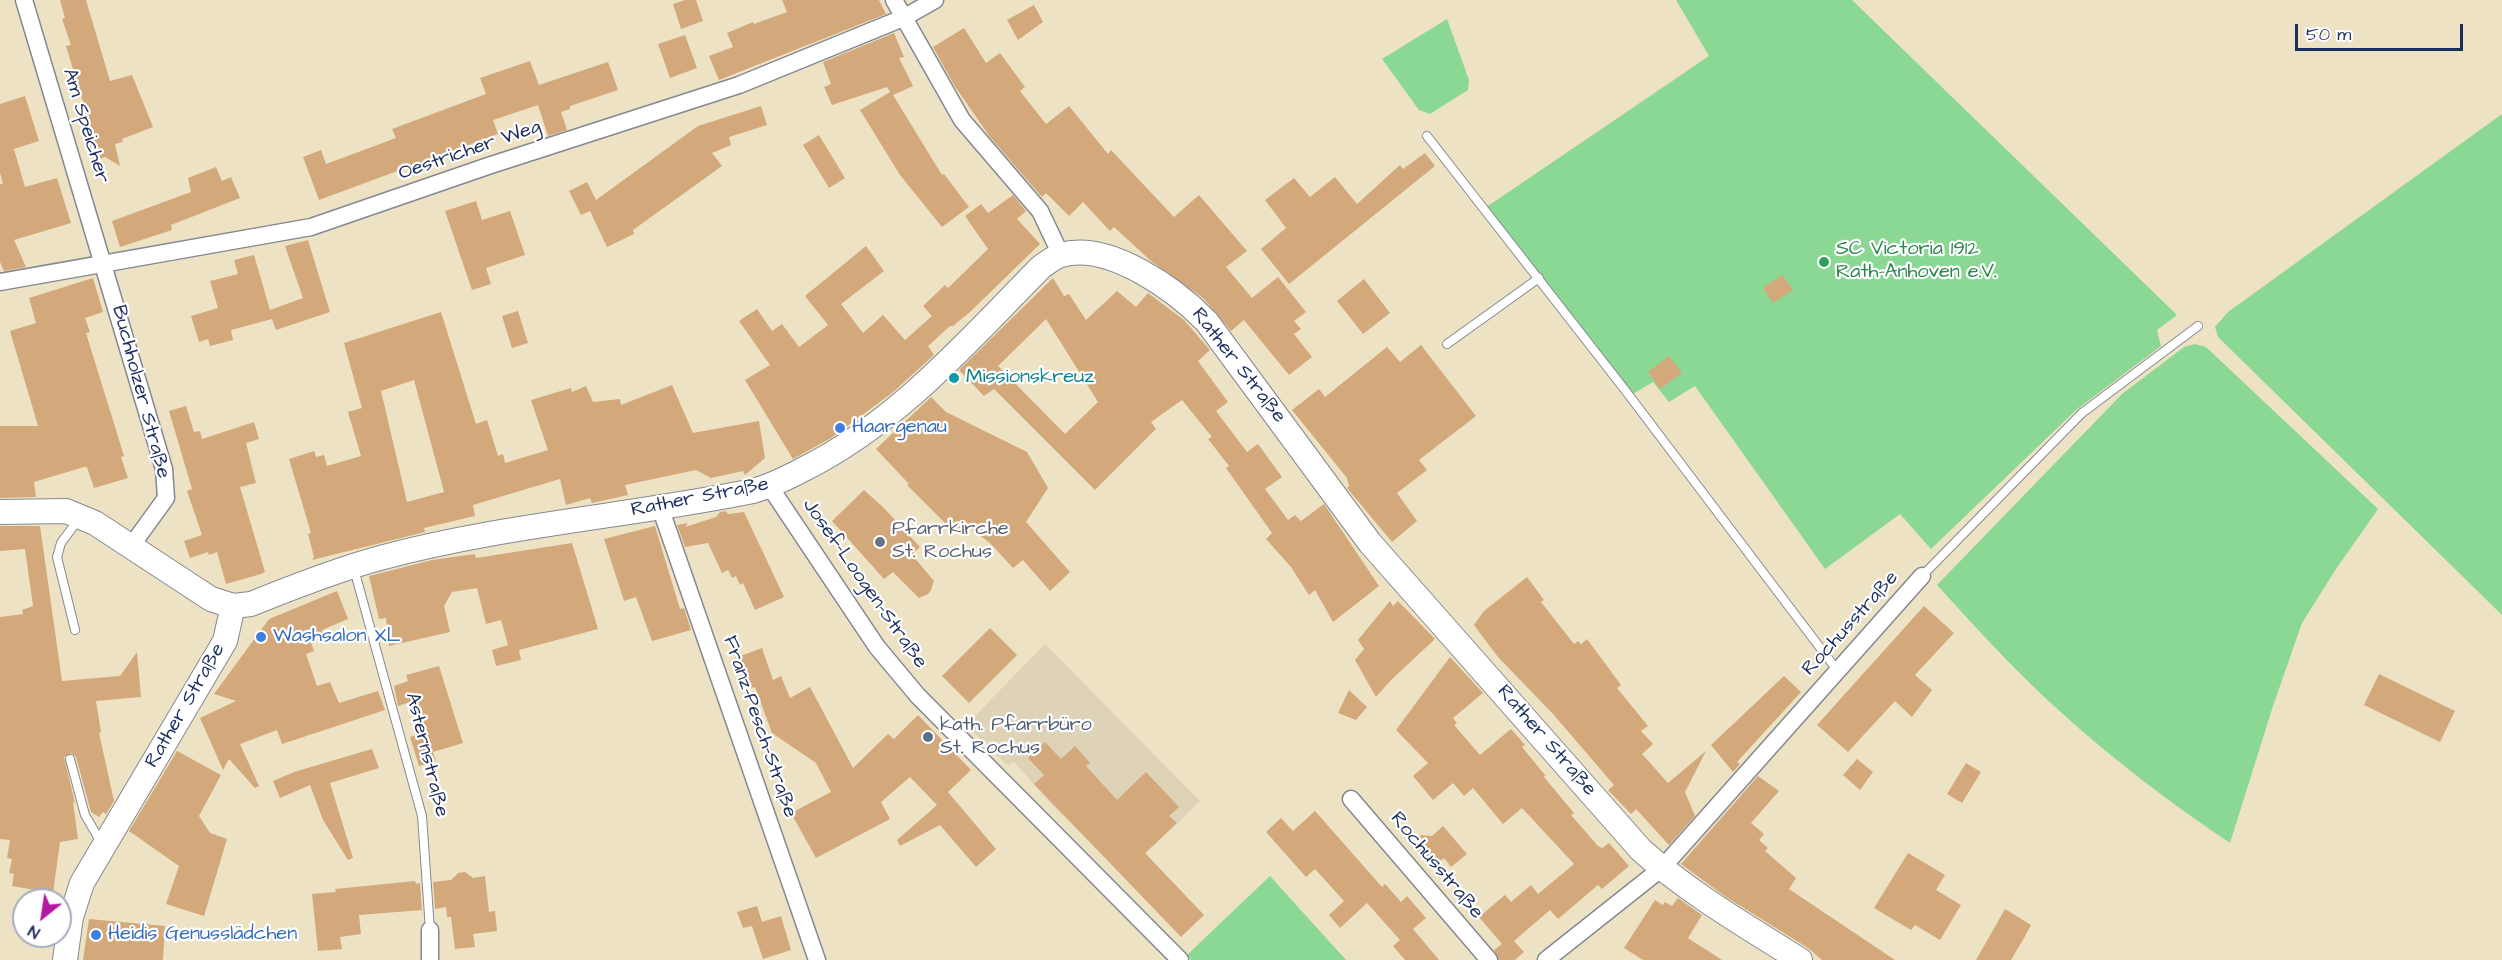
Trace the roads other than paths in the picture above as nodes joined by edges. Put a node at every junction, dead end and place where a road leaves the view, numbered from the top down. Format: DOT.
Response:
graph roads {
  1 [pos="24,0"];
  2 [pos="894,0"];
  3 [pos="935,0"];
  4 [pos="903,18"];
  5 [pos="1427,136"];
  6 [pos="1061,255"];
  7 [pos="105,265"];
  8 [pos="1539,278"];
  9 [pos="0,282"];
  10 [pos="2198,326"];
  11 [pos="1447,344"];
  12 [pos="770,486"];
  13 [pos="660,507"];
  14 [pos="0,512"];
  15 [pos="80,517"];
  16 [pos="132,546"];
  17 [pos="353,565"];
  18 [pos="1922,576"];
  19 [pos="233,606"];
  20 [pos="75,630"];
  21 [pos="1837,670"];
  22 [pos="70,759"];
  23 [pos="1351,799"];
  24 [pos="103,847"];
  25 [pos="1662,868"];
  26 [pos="430,930"];
  27 [pos="65,960"];
  28 [pos="430,960"];
  29 [pos="817,960"];
  30 [pos="1180,960"];
  31 [pos="1489,960"];
  32 [pos="1546,960"];
  33 [pos="1800,960"];
  1 -- 7 [label="street, Am Speicher"];
  2 -- 4 [label="street"];
  3 -- 4 [label="street, Oestricher Weg"];
  4 -- 6 [label="street"];
  4 -- 7 [label="street, Oestricher Weg"];
  5 -- 8 [label="lane"];
  6 -- 12 [label="main road, Rather Straße"];
  6 -- 25 [label="main road, Rather Straße"];
  7 -- 9 [label="street, Oestricher Weg"];
  7 -- 16 [label="street, Buchholzer Straße"];
  8 -- 11 [label="lane"];
  8 -- 21 [label="lane"];
  10 -- 18 [label="lane, Rochusstraße"];
  12 -- 13 [label="main road, Rather Straße"];
  12 -- 30 [label="street, Josef-Loogen-Straße"];
  13 -- 17 [label="main road, Rather Straße"];
  13 -- 29 [label="street, Franz-Pesch-Straße"];
  14 -- 15 [label="main road"];
  15 -- 16 [label="main road"];
  15 -- 20 [label="lane"];
  16 -- 19 [label="main road"];
  17 -- 19 [label="main road, Rather Straße"];
  17 -- 26 [label="lane, Asternstraße"];
  18 -- 21 [label="street, Rochusstraße"];
  19 -- 24 [label="main road, Rather Straße"];
  21 -- 25 [label="street, Rochusstraße"];
  22 -- 24 [label="lane"];
  23 -- 31 [label="street, Rochusstraße"];
  24 -- 27 [label="main road, Rather Straße"];
  25 -- 32 [label="street, Rochusstraße"];
  25 -- 33 [label="main road, Rather Straße"];
  26 -- 28 [label="street, Asternstraße"];
}
